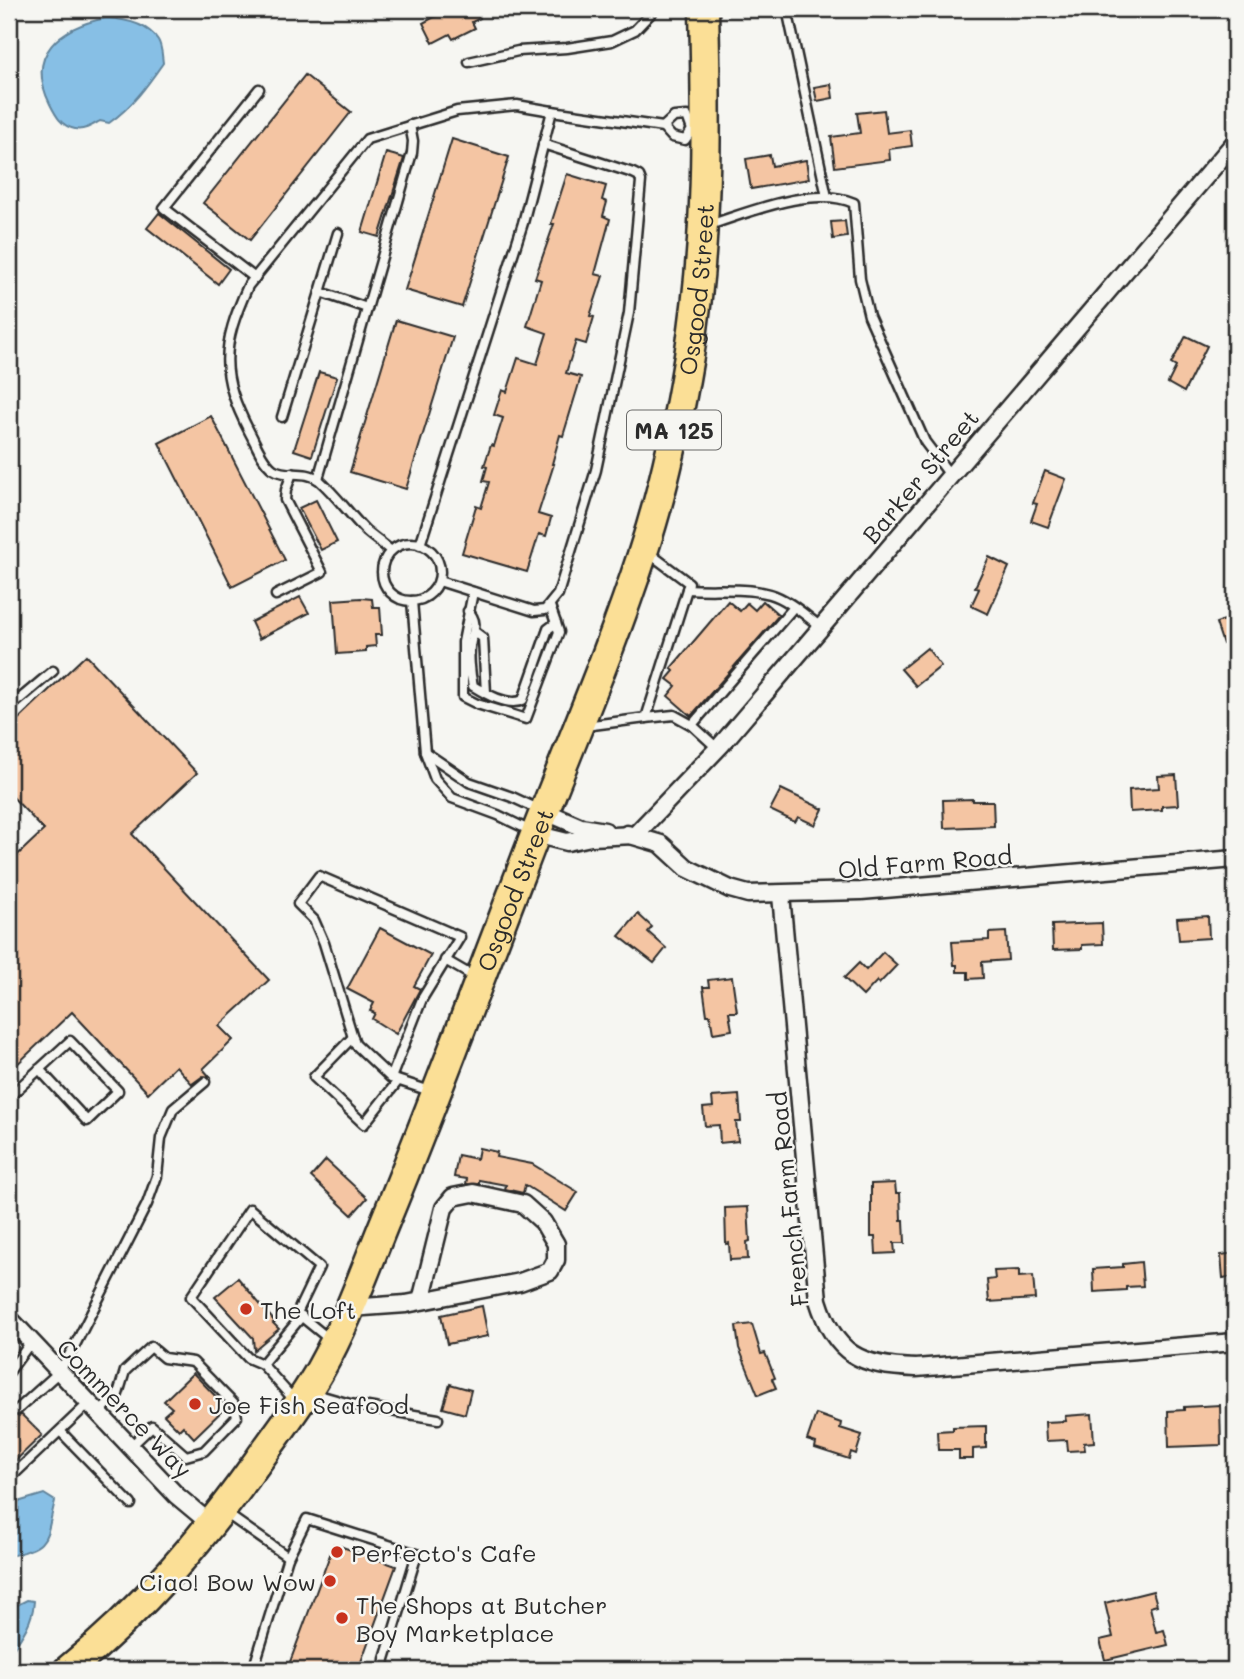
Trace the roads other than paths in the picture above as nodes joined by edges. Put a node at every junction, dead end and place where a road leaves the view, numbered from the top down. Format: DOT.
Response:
graph roads {
  1 [pos="655,9"];
  2 [pos="704,9"];
  3 [pos="787,9"];
  4 [pos="469,62"];
  5 [pos="259,89"];
  6 [pos="552,111"];
  7 [pos="410,125"];
  8 [pos="663,127"];
  9 [pos="699,130"];
  10 [pos="1235,142"];
  11 [pos="543,144"];
  12 [pos="827,197"];
  13 [pos="702,227"];
  14 [pos="338,233"];
  15 [pos="255,278"];
  16 [pos="320,292"];
  17 [pos="366,308"];
  18 [pos="282,417"];
  19 [pos="292,472"];
  20 [pos="950,475"];
  21 [pos="318,479"];
  22 [pos="420,545"];
  23 [pos="644,550"];
  24 [pos="391,551"];
  25 [pos="439,581"];
  26 [pos="687,589"];
  27 [pos="473,592"];
  28 [pos="276,595"];
  29 [pos="412,601"];
  30 [pos="550,606"];
  31 [pos="794,607"];
  32 [pos="468,611"];
  33 [pos="556,623"];
  34 [pos="821,626"];
  35 [pos="475,632"];
  36 [pos="52,671"];
  37 [pos="486,693"];
  38 [pos="9,708"];
  39 [pos="646,718"];
  40 [pos="692,725"];
  41 [pos="579,727"];
  42 [pos="717,748"];
  43 [pos="425,752"];
  44 [pos="540,822"];
  45 [pos="635,835"];
  46 [pos="1235,859"];
  47 [pos="781,895"];
  48 [pos="445,960"];
  49 [pos="480,979"];
  50 [pos="352,1037"];
  51 [pos="39,1069"];
  52 [pos="395,1080"];
  53 [pos="205,1082"];
  54 [pos="435,1093"];
  55 [pos="9,1097"];
  56 [pos="421,1301"];
  57 [pos="350,1308"];
  58 [pos="302,1317"];
  59 [pos="9,1318"];
  60 [pos="31,1342"];
  61 [pos="1235,1342"];
  62 [pos="334,1343"];
  63 [pos="262,1364"];
  64 [pos="59,1372"];
  65 [pos="9,1373"];
  66 [pos="302,1398"];
  67 [pos="94,1408"];
  68 [pos="17,1410"];
  69 [pos="438,1419"];
  70 [pos="61,1432"];
  71 [pos="130,1447"];
  72 [pos="9,1479"];
  73 [pos="131,1504"];
  74 [pos="217,1518"];
  75 [pos="288,1556"];
  76 [pos="68,1670"];
  77 [pos="253,1670"];
  78 [pos="384,1670"];
  1 -- 4 [label="lane"];
  2 -- 9 [label="highway, Osgood Street / MA 125"];
  3 -- 12 [label="lane"];
  5 -- 15 [label="lane"];
  6 -- 7 [label="lane"];
  6 -- 8 [label="lane"];
  6 -- 11 [label="lane"];
  7 -- 15 [label="lane"];
  7 -- 17 [label="lane"];
  8 -- 9 [label="lane"];
  8 -- 9 [label="lane"];
  9 -- 13 [label="highway, Osgood Street / MA 125"];
  10 -- 20 [label="street, Barker Street"];
  11 -- 22 [label="lane"];
  11 -- 30 [label="lane"];
  12 -- 13 [label="lane"];
  12 -- 20 [label="lane"];
  13 -- 23 [label="highway, Osgood Street / MA 125"];
  14 -- 16 [label="lane"];
  15 -- 19 [label="lane"];
  16 -- 17 [label="lane"];
  16 -- 18 [label="lane"];
  17 -- 21 [label="lane"];
  19 -- 21 [label="lane"];
  19 -- 28 [label="lane"];
  20 -- 34 [label="street, Barker Street"];
  21 -- 24 [label="lane"];
  22 -- 24 [label="lane"];
  22 -- 25 [label="lane"];
  23 -- 26 [label="lane"];
  23 -- 41 [label="highway, Osgood Street / MA 125"];
  24 -- 29 [label="lane"];
  25 -- 27 [label="lane"];
  25 -- 29 [label="lane"];
  26 -- 31 [label="lane"];
  26 -- 39 [label="lane"];
  27 -- 30 [label="lane"];
  27 -- 32 [label="lane"];
  29 -- 43 [label="lane"];
  30 -- 33 [label="lane"];
  31 -- 34 [label="lane"];
  31 -- 40 [label="lane"];
  32 -- 33 [label="lane"];
  32 -- 35 [label="lane"];
  33 -- 37 [label="lane"];
  34 -- 42 [label="street, Barker Street"];
  35 -- 37 [label="lane"];
  35 -- 37 [label="lane"];
  36 -- 38 [label="lane"];
  39 -- 40 [label="lane"];
  39 -- 41 [label="lane"];
  40 -- 42 [label="lane"];
  41 -- 44 [label="highway, Osgood Street / MA 125"];
  42 -- 45 [label="street, Barker Street"];
  43 -- 44 [label="lane"];
  43 -- 44 [label="lane"];
  44 -- 45 [label="street"];
  44 -- 45 [label="street"];
  44 -- 49 [label="highway, Osgood Street / MA 125"];
  45 -- 47 [label="street, Old Farm Road"];
  46 -- 47 [label="street, Old Farm Road"];
  47 -- 61 [label="street, French Farm Road"];
  48 -- 49 [label="lane"];
  48 -- 50 [label="lane"];
  48 -- 52 [label="lane"];
  49 -- 54 [label="highway, Osgood Street / MA 125"];
  50 -- 52 [label="lane"];
  50 -- 52 [label="lane"];
  51 -- 51 [label="lane"];
  51 -- 55 [label="lane"];
  52 -- 54 [label="lane"];
  53 -- 64 [label="lane"];
  54 -- 57 [label="highway, Osgood Street / MA 125"];
  56 -- 56 [label="street"];
  56 -- 57 [label="street"];
  57 -- 62 [label="highway, Osgood Street / MA 125"];
  58 -- 62 [label="lane"];
  58 -- 63 [label="lane"];
  58 -- 63 [label="lane"];
  59 -- 60 [label="street, Commerce Way"];
  60 -- 64 [label="street, Commerce Way"];
  60 -- 65 [label="lane"];
  62 -- 66 [label="highway, Osgood Street / MA 125"];
  63 -- 66 [label="lane"];
  64 -- 67 [label="street, Commerce Way"];
  64 -- 68 [label="lane"];
  66 -- 69 [label="lane"];
  66 -- 74 [label="highway, Osgood Street / MA 125"];
  67 -- 70 [label="lane"];
  67 -- 71 [label="street, Commerce Way"];
  67 -- 71 [label="lane"];
  70 -- 72 [label="lane"];
  70 -- 73 [label="lane"];
  71 -- 74 [label="street, Commerce Way"];
  74 -- 75 [label="lane"];
  74 -- 76 [label="highway, Osgood Street / MA 125"];
  75 -- 77 [label="lane"];
  75 -- 78 [label="lane"];
}
